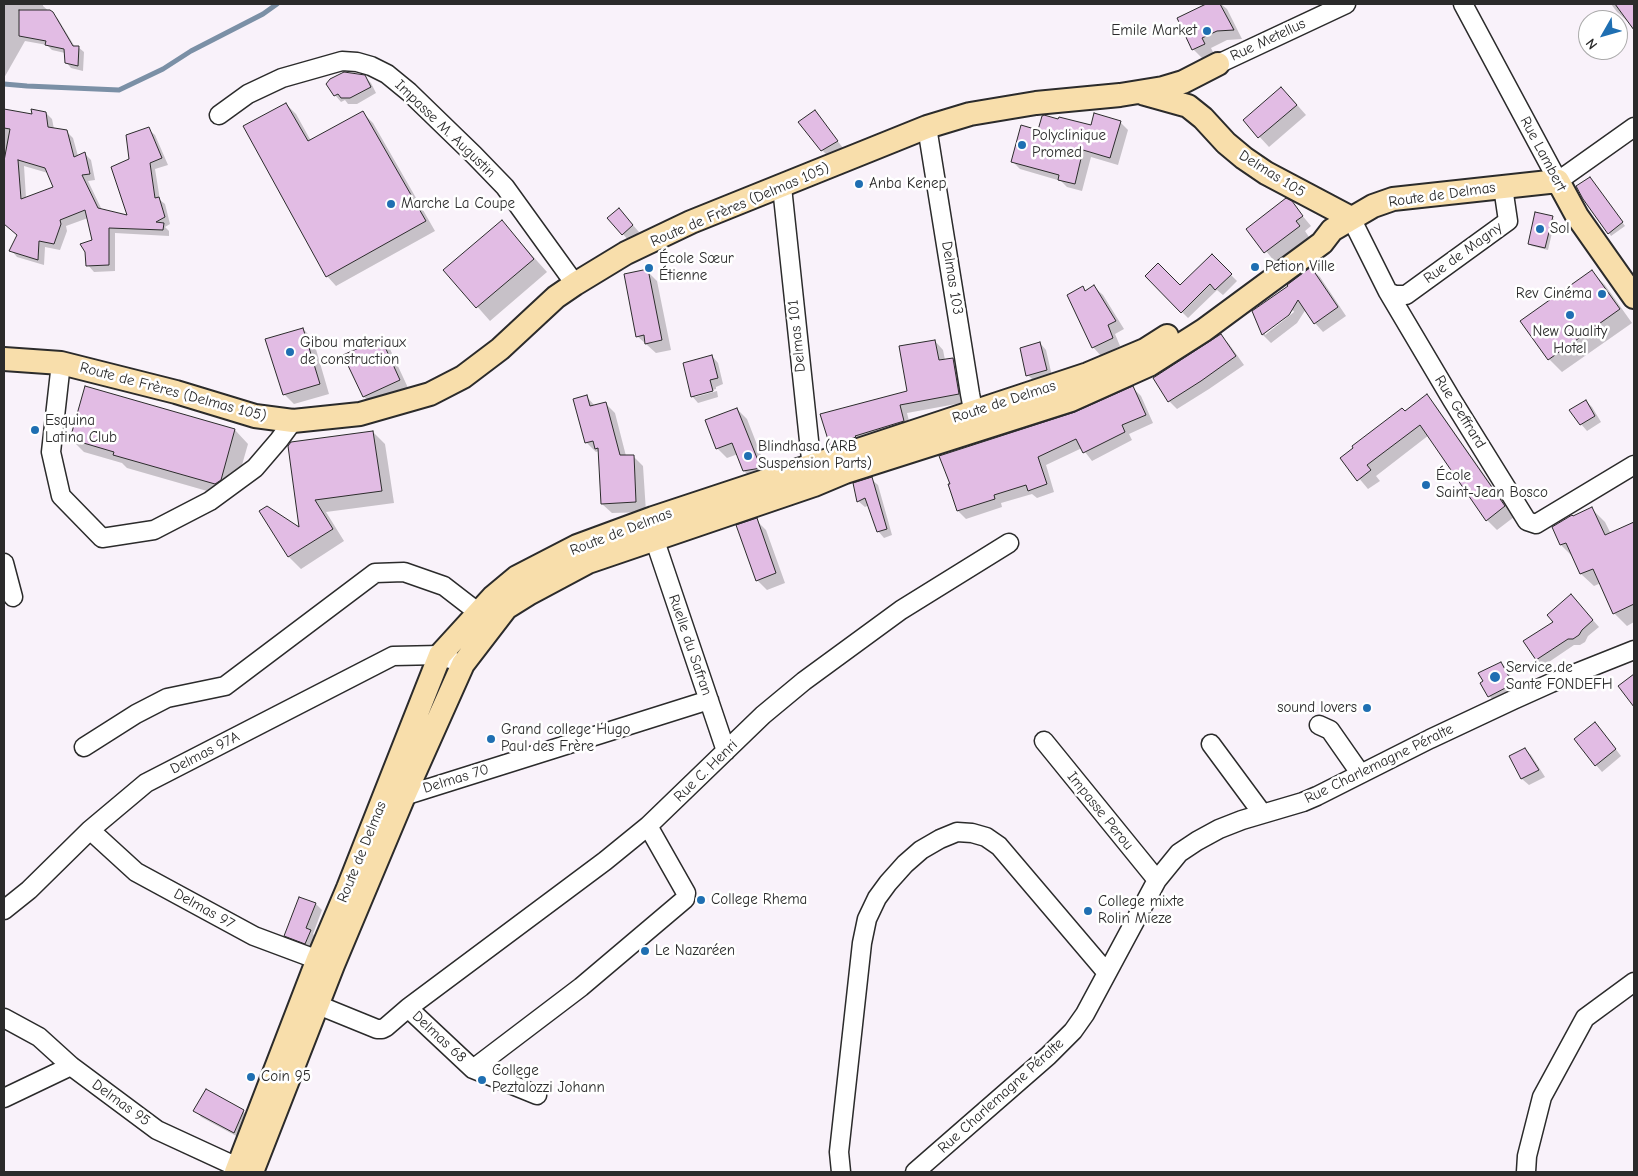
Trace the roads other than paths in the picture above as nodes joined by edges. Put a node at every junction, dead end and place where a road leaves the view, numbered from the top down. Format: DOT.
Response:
graph roads {
  1 [pos="1346,4"];
  2 [pos="1463,4"];
  3 [pos="1218,64"];
  4 [pos="1136,92"];
  5 [pos="219,115"];
  6 [pos="1203,118"];
  7 [pos="927,127"];
  8 [pos="1634,127"];
  9 [pos="1558,181"];
  10 [pos="782,187"];
  11 [pos="1503,187"];
  12 [pos="1341,224"];
  13 [pos="575,284"];
  14 [pos="1388,292"];
  15 [pos="1634,297"];
  16 [pos="4,359"];
  17 [pos="61,363"];
  18 [pos="293,421"];
  19 [pos="975,421"];
  20 [pos="1634,464"];
  21 [pos="812,476"];
  22 [pos="654,538"];
  23 [pos="1009,543"];
  24 [pos="4,563"];
  25 [pos="13,597"];
  26 [pos="485,618"];
  27 [pos="1634,650"];
  28 [pos="440,655"];
  29 [pos="463,664"];
  30 [pos="709,700"];
  31 [pos="1319,725"];
  32 [pos="1044,741"];
  33 [pos="1211,744"];
  34 [pos="84,747"];
  35 [pos="726,751"];
  36 [pos="1360,774"];
  37 [pos="404,796"];
  38 [pos="1262,813"];
  39 [pos="648,826"];
  40 [pos="90,830"];
  41 [pos="1157,880"];
  42 [pos="4,910"];
  43 [pos="325,962"];
  44 [pos="1107,973"];
  45 [pos="1634,982"];
  46 [pos="318,1005"];
  47 [pos="408,1008"];
  48 [pos="4,1018"];
  49 [pos="71,1066"];
  50 [pos="474,1069"];
  51 [pos="537,1095"];
  52 [pos="4,1098"];
  53 [pos="244,1171"];
  54 [pos="841,1172"];
  55 [pos="915,1172"];
  56 [pos="1526,1172"];
  1 -- 3 [label="street, Rue Metellus"];
  2 -- 9 [label="street, Rue Lambert"];
  3 -- 4 [label="main road, Route de Frères (Delmas 105)"];
  3 -- 6 [label="main road"];
  4 -- 6 [label="main road, Delmas 105"];
  4 -- 7 [label="main road, Route de Frères (Delmas 105)"];
  5 -- 13 [label="street, Impasse M. Augustin"];
  6 -- 12 [label="main road, Delmas 105"];
  7 -- 10 [label="main road, Route de Frères (Delmas 105)"];
  7 -- 19 [label="street, Delmas 103"];
  8 -- 9 [label="street"];
  9 -- 11 [label="main road, Route de Delmas"];
  9 -- 15 [label="main road, Rue Lambert"];
  10 -- 13 [label="main road, Route de Frères (Delmas 105)"];
  10 -- 21 [label="street, Delmas 101"];
  11 -- 12 [label="main road, Route de Delmas"];
  11 -- 14 [label="street, Rue de Magny"];
  12 -- 14 [label="street, Rue Geffrard"];
  12 -- 19 [label="main road, Route de Delmas"];
  13 -- 18 [label="main road, Route de Frères (Delmas 105)"];
  14 -- 20 [label="street, Rue Geffrard"];
  16 -- 17 [label="main road, Route de Frères (Delmas 105)"];
  17 -- 18 [label="main road, Route de Frères (Delmas 105)"];
  17 -- 18 [label="street"];
  19 -- 21 [label="main road, Route de Delmas"];
  21 -- 22 [label="main road, Route de Delmas"];
  21 -- 26 [label="main road, Route de Delmas"];
  22 -- 26 [label="main road, Route de Delmas"];
  22 -- 30 [label="street, Ruelle du Safran"];
  23 -- 35 [label="street, Rue C. Henri"];
  24 -- 25 [label="street"];
  26 -- 28 [label="main road, Route de Delmas"];
  26 -- 29 [label="main road, Route de Delmas"];
  26 -- 34 [label="street"];
  27 -- 36 [label="street, Rue Charlemagne Péralte"];
  28 -- 29 [label="street"];
  28 -- 40 [label="street, Delmas 97A"];
  28 -- 43 [label="main road, Route de Delmas"];
  29 -- 37 [label="main road, Route de Delmas"];
  30 -- 35 [label="street, Ruelle du Safran"];
  30 -- 37 [label="street, Delmas 70"];
  31 -- 36 [label="street"];
  32 -- 41 [label="street, Impasse Perou"];
  33 -- 38 [label="street"];
  35 -- 39 [label="street, Rue C. Henri"];
  36 -- 38 [label="street, Rue Charlemagne Péralte"];
  37 -- 43 [label="main road, Route de Delmas"];
  38 -- 41 [label="street, Rue Charlemagne Péralte"];
  39 -- 47 [label="street, Rue C. Henri"];
  39 -- 50 [label="street"];
  40 -- 42 [label="street, Delmas 97A"];
  40 -- 43 [label="street, Delmas 97"];
  41 -- 44 [label="street, Rue Charlemagne Péralte"];
  43 -- 46 [label="main road, Route de Delmas"];
  43 -- 53 [label="main road, Route de Delmas"];
  44 -- 54 [label="street"];
  44 -- 55 [label="street, Rue Charlemagne Péralte"];
  45 -- 56 [label="street"];
  46 -- 47 [label="street, Delmas 68"];
  46 -- 53 [label="main road, Route de Delmas"];
  47 -- 50 [label="street, Delmas 68"];
  48 -- 49 [label="street, Delmas 95"];
  49 -- 52 [label="street"];
  49 -- 53 [label="street, Delmas 95"];
  50 -- 51 [label="street, Delmas 68"];
}
